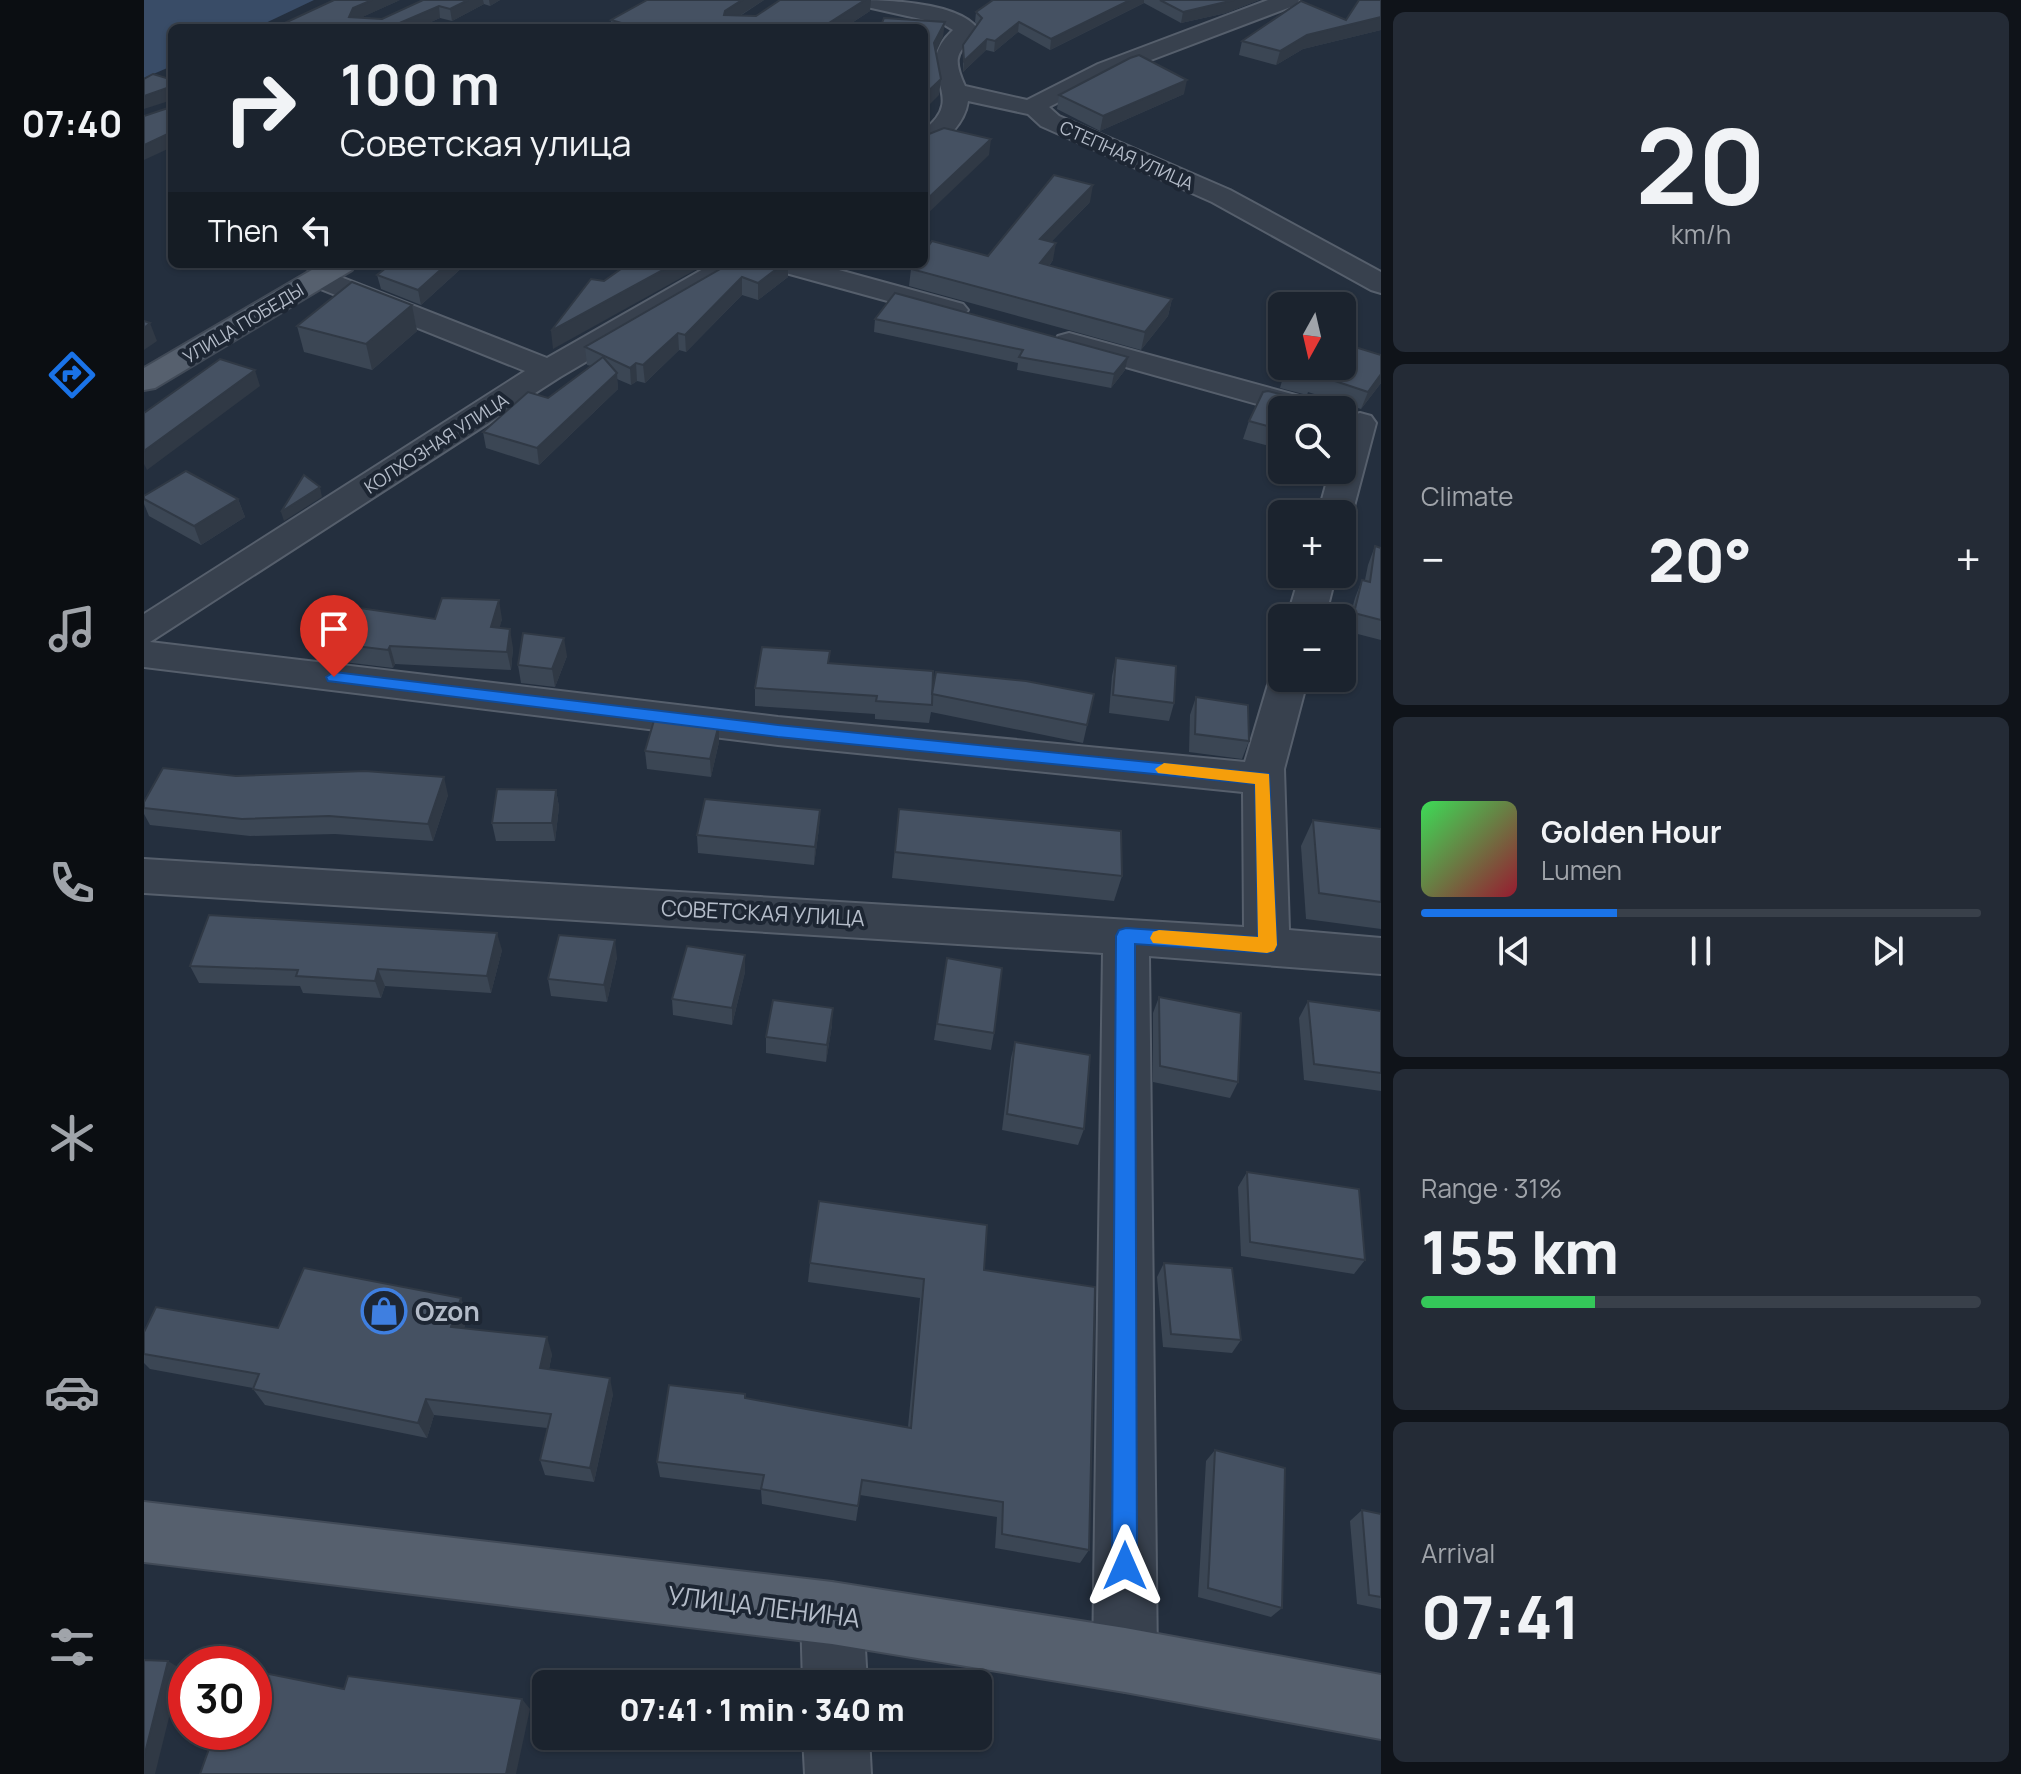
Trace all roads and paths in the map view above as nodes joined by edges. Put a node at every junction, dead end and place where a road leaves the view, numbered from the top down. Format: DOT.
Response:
graph roads {
  1 [pos="866,0"];
  2 [pos="1288,0"];
  3 [pos="955,91"];
  4 [pos="1036,109"];
  5 [pos="928,139"];
  6 [pos="725,268"];
  7 [pos="800,268"];
  8 [pos="330,271"];
  9 [pos="1381,284"];
  10 [pos="981,318"];
  11 [pos="1042,335"];
  12 [pos="549,370"];
  13 [pos="144,381"];
  14 [pos="1268,397"];
  15 [pos="1361,419"];
  16 [pos="1339,500"];
  17 [pos="144,631"];
  18 [pos="144,654"];
  19 [pos="1285,692"];
  20 [pos="1263,779"];
  21 [pos="144,876"];
  22 [pos="1126,936"];
  23 [pos="1267,945"];
  24 [pos="1381,956"];
  25 [pos="144,1532"];
  26 [pos="832,1613"];
  27 [pos="1125,1660"];
  28 [pos="834,1670"];
  29 [pos="1381,1707"];
  30 [pos="837,1750"];
  31 [pos="838,1774"];
  1 -- 3 [label="street"];
  2 -- 4 [label="street, СТЕПНАЯ УЛИЦА"];
  3 -- 4 [label="street"];
  3 -- 5 [label="street"];
  4 -- 9 [label="street, СТЕПНАЯ УЛИЦА"];
  6 -- 12 [label="street, КОЛХОЗНАЯ УЛИЦА"];
  7 -- 10 [label="street"];
  8 -- 12 [label="street"];
  8 -- 13 [label="main road, УЛИЦА ПОБЕДЫ"];
  11 -- 14 [label="street"];
  12 -- 17 [label="street, КОЛХОЗНАЯ УЛИЦА"];
  15 -- 16 [label="street"];
  18 -- 20 [label="street"];
  19 -- 20 [label="street"];
  20 -- 23 [label="street"];
  21 -- 22 [label="street, СОВЕТСКАЯ УЛИЦА"];
  22 -- 23 [label="street, СОВЕТСКАЯ УЛИЦА"];
  22 -- 27 [label="street"];
  23 -- 24 [label="street, СОВЕТСКАЯ УЛИЦА"];
  25 -- 26 [label="main road, УЛИЦА ЛЕНИНА"];
  26 -- 27 [label="main road, УЛИЦА ЛЕНИНА"];
  26 -- 28 [label="street"];
  27 -- 29 [label="main road, УЛИЦА ЛЕНИНА"];
  30 -- 31 [label="street"];
}
